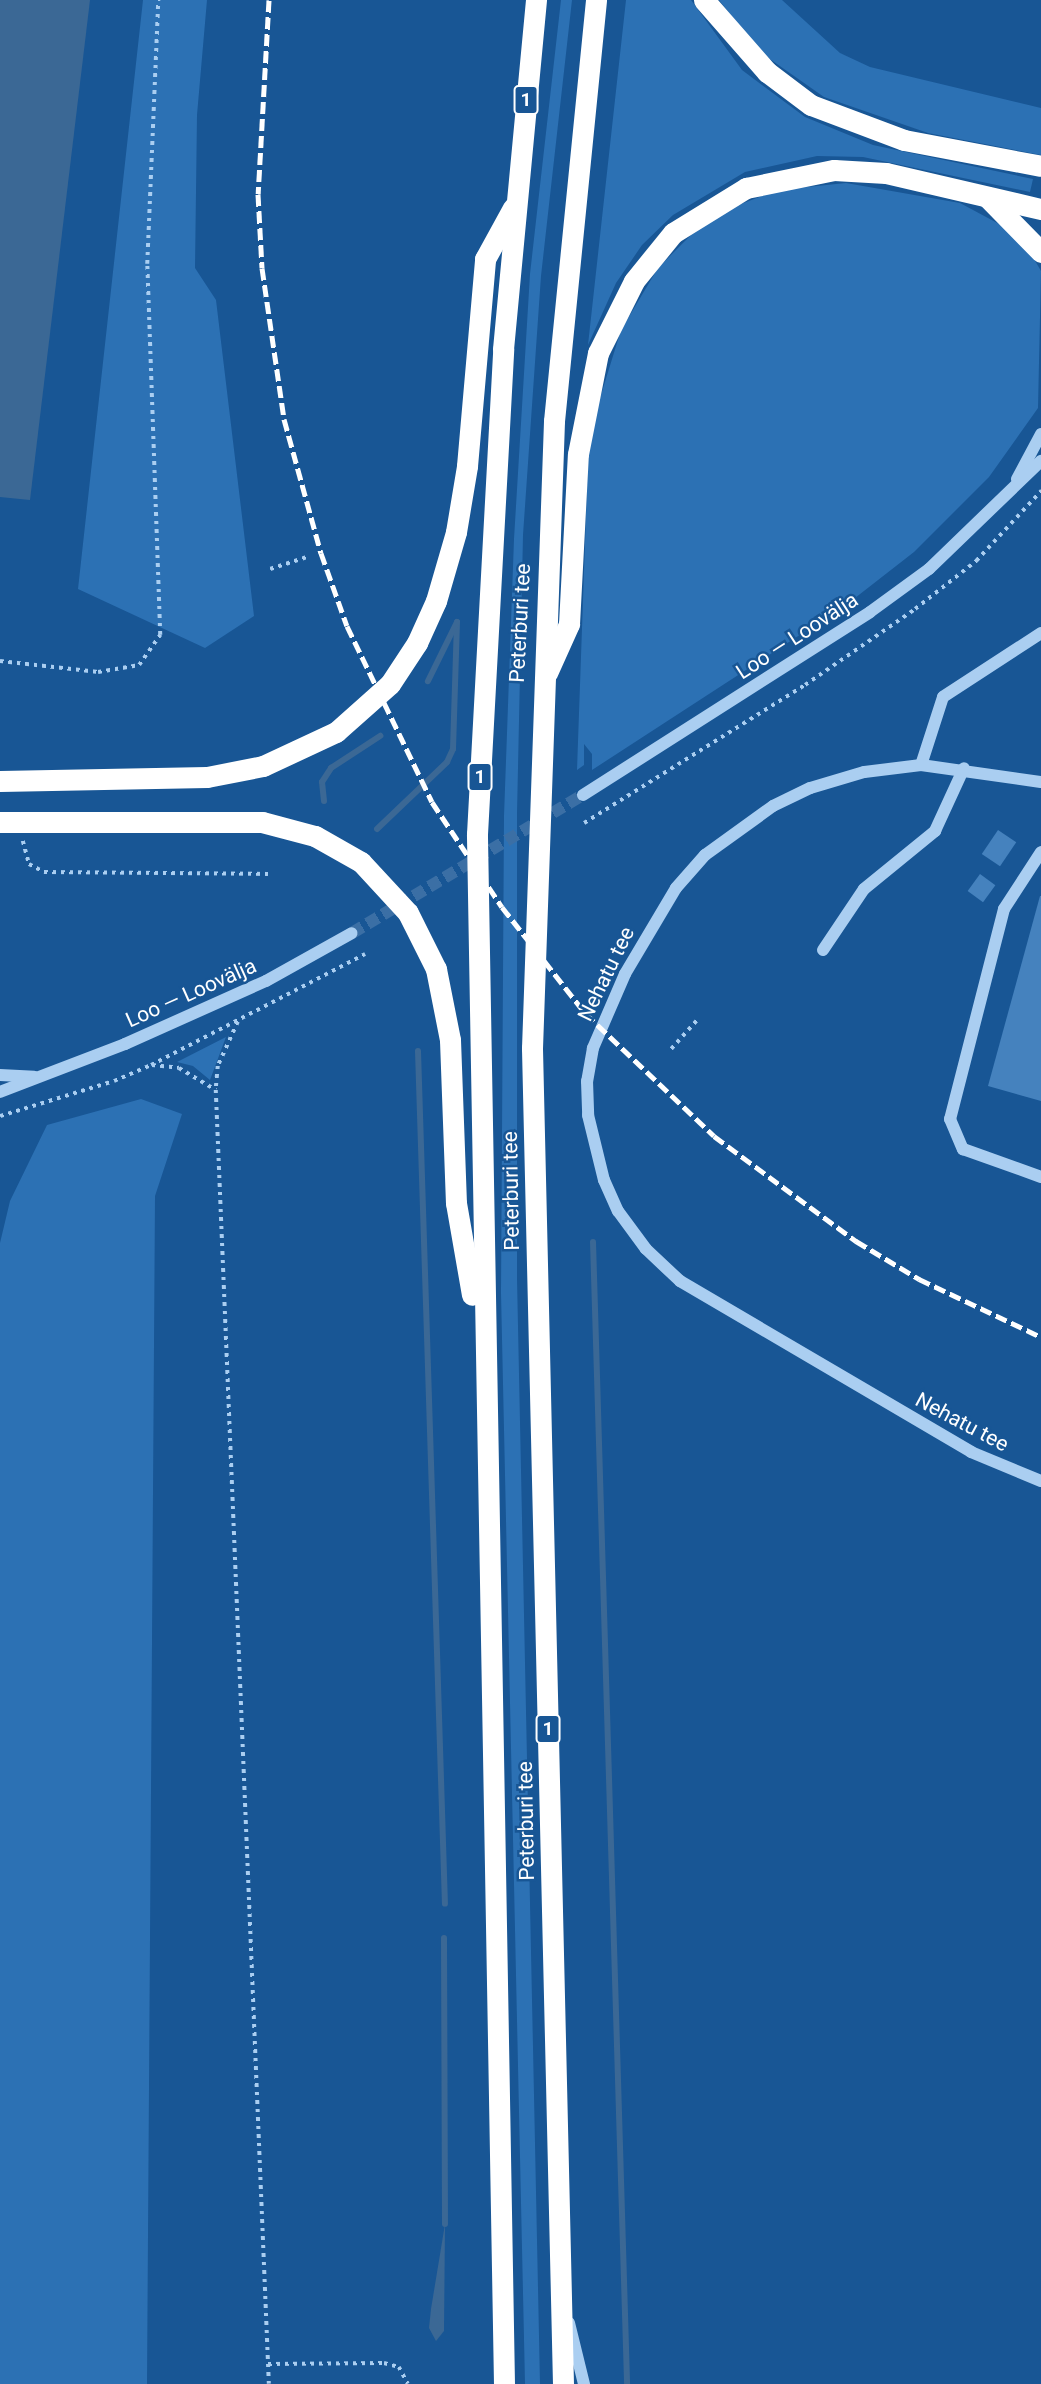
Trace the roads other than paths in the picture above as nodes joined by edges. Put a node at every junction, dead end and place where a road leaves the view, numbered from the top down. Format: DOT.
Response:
graph roads {
  1 [pos="536,0"];
  2 [pos="597,0"];
  3 [pos="704,0"];
  4 [pos="1041,166"];
  5 [pos="985,196"];
  6 [pos="517,200"];
  7 [pos="1041,209"];
  8 [pos="1041,252"];
  9 [pos="1041,434"];
  10 [pos="1041,461"];
  11 [pos="1014,485"];
  12 [pos="1041,633"];
  13 [pos="542,685"];
  14 [pos="921,765"];
  15 [pos="964,768"];
  16 [pos="0,781"];
  17 [pos="1041,782"];
  18 [pos="583,795"];
  19 [pos="0,822"];
  20 [pos="1041,852"];
  21 [pos="352,933"];
  22 [pos="823,950"];
  23 [pos="0,1075"];
  24 [pos="41,1077"];
  25 [pos="0,1092"];
  26 [pos="1041,1177"];
  27 [pos="483,1356"];
  28 [pos="1041,1481"];
  29 [pos="562,2297"];
  30 [pos="504,2384"];
  31 [pos="563,2384"];
  32 [pos="584,2384"];
  1 -- 6 [label="highway, Peterburi tee / 1"];
  2 -- 13 [label="highway, Peterburi tee / 1"];
  3 -- 4 [label="highway"];
  5 -- 7 [label="highway"];
  5 -- 8 [label="highway"];
  5 -- 13 [label="highway"];
  6 -- 16 [label="highway"];
  6 -- 27 [label="highway, Peterburi tee / 1"];
  9 -- 11 [label="street, Loo — Loovälja"];
  10 -- 11 [label="street, Loo — Loovälja"];
  11 -- 18 [label="street, Loo — Loovälja"];
  12 -- 14 [label="street"];
  13 -- 29 [label="highway, Peterburi tee / 1"];
  14 -- 15 [label="street, Nehatu tee"];
  14 -- 28 [label="street, Nehatu tee"];
  15 -- 17 [label="street, Nehatu tee"];
  15 -- 22 [label="street"];
  19 -- 27 [label="highway"];
  20 -- 26 [label="street"];
  21 -- 24 [label="street, Loo — Loovälja"];
  23 -- 24 [label="street, Loo — Loovälja"];
  24 -- 25 [label="street, Loo — Loovälja"];
  27 -- 30 [label="highway, Peterburi tee / 1"];
  29 -- 31 [label="highway, Peterburi tee / 1"];
  29 -- 32 [label="street"];
}
